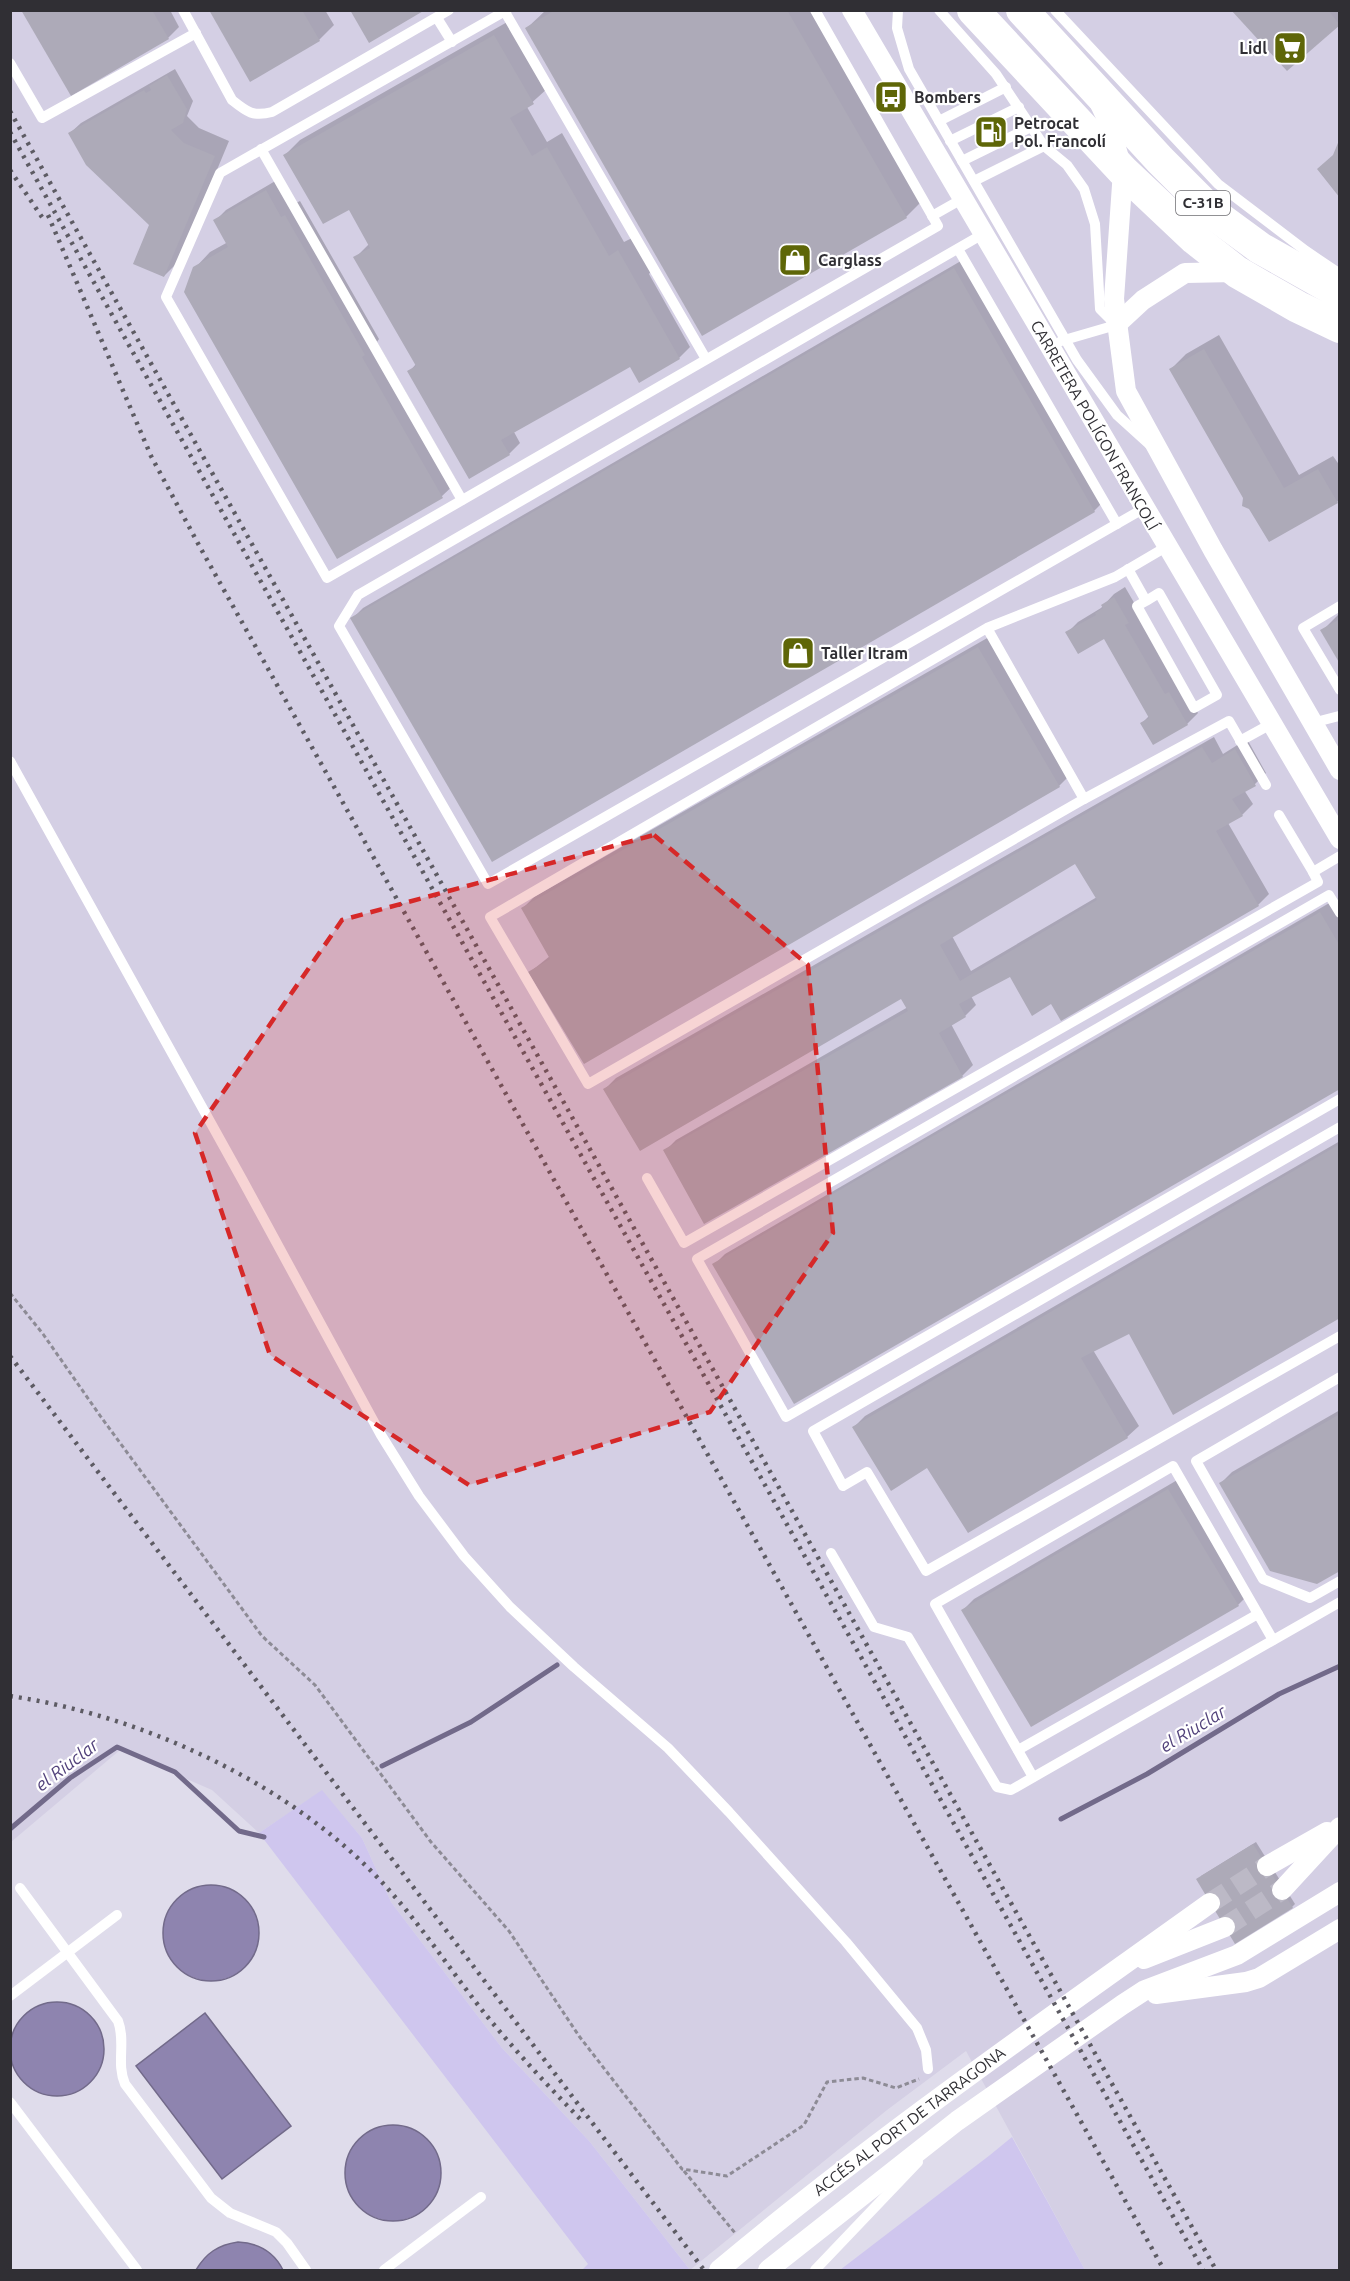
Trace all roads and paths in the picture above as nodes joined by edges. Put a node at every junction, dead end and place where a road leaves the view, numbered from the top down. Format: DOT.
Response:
graph roads {
  1 [pos="183,10"];
  2 [pos="449,10"];
  3 [pos="815,10"];
  4 [pos="852,10"];
  5 [pos="898,10"];
  6 [pos="939,10"];
  7 [pos="973,10"];
  8 [pos="1022,10"];
  9 [pos="1055,10"];
  10 [pos="506,11"];
  11 [pos="437,18"];
  12 [pos="196,33"];
  13 [pos="452,42"];
  14 [pos="10,63"];
  15 [pos="1091,84"];
  16 [pos="1006,87"];
  17 [pos="1019,107"];
  18 [pos="939,121"];
  19 [pos="1031,127"];
  20 [pos="950,141"];
  21 [pos="1044,146"];
  22 [pos="261,149"];
  23 [pos="962,161"];
  24 [pos="1123,171"];
  25 [pos="974,182"];
  26 [pos="962,199"];
  27 [pos="932,216"];
  28 [pos="983,234"];
  29 [pos="958,249"];
  30 [pos="1237,272"];
  31 [pos="1340,274"];
  32 [pos="1340,293"];
  33 [pos="1029,312"];
  34 [pos="1116,325"];
  35 [pos="1340,327"];
  36 [pos="1065,341"];
  37 [pos="706,359"];
  38 [pos="1160,454"];
  39 [pos="462,500"];
  40 [pos="1143,509"];
  41 [pos="1117,524"];
  42 [pos="1166,547"];
  43 [pos="1128,569"];
  44 [pos="1146,601"];
  45 [pos="1340,606"];
  46 [pos="987,628"];
  47 [pos="1340,690"];
  48 [pos="1339,716"];
  49 [pos="1312,723"];
  50 [pos="1271,724"];
  51 [pos="1240,741"];
  52 [pos="10,761"];
  53 [pos="1340,770"];
  54 [pos="1266,785"];
  55 [pos="1084,799"];
  56 [pos="1279,815"];
  57 [pos="1340,839"];
  58 [pos="1340,856"];
  59 [pos="1313,872"];
  60 [pos="1340,913"];
  61 [pos="1340,1099"];
  62 [pos="1340,1127"];
  63 [pos="647,1178"];
  64 [pos="10,1293"];
  65 [pos="1340,1336"];
  66 [pos="1340,1377"];
  67 [pos="831,1552"];
  68 [pos="1340,1581"];
  69 [pos="1340,1602"];
  70 [pos="1258,1614"];
  71 [pos="1273,1640"];
  72 [pos="1018,1750"];
  73 [pos="1034,1777"];
  74 [pos="1340,1826"];
  75 [pos="1266,1866"];
  76 [pos="21,1888"];
  77 [pos="1282,1890"];
  78 [pos="1340,1892"];
  79 [pos="1210,1903"];
  80 [pos="117,1916"];
  81 [pos="1225,1927"];
  82 [pos="1340,1929"];
  83 [pos="68,1951"];
  84 [pos="1104,1978"];
  85 [pos="10,1996"];
  86 [pos="1122,2005"];
  87 [pos="928,2068"];
  88 [pos="10,2102"];
  89 [pos="957,2121"];
  90 [pos="682,2169"];
  91 [pos="481,2197"];
  92 [pos="738,2236"];
  93 [pos="137,2271"];
  94 [pos="306,2271"];
  95 [pos="384,2271"];
  96 [pos="719,2271"];
  97 [pos="768,2271"];
  98 [pos="815,2271"];
  1 -- 12 [label="lane"];
  2 -- 11 [label="lane"];
  3 -- 27 [label="lane"];
  4 -- 26 [label="street, CARRETERA POLÍGON FRANCOLÍ"];
  5 -- 18 [label="lane"];
  6 -- 16 [label="lane"];
  7 -- 24 [label="main road, C-31B"];
  8 -- 15 [label="main road, C-31B"];
  9 -- 31 [label="lane"];
  10 -- 13 [label="lane"];
  10 -- 37 [label="lane"];
  11 -- 12 [label="lane"];
  11 -- 13 [label="lane"];
  12 -- 14 [label="lane"];
  13 -- 22 [label="lane"];
  15 -- 24 [label="street"];
  15 -- 32 [label="main road, C-31B"];
  16 -- 17 [label="lane"];
  16 -- 18 [label="lane"];
  17 -- 19 [label="lane"];
  17 -- 20 [label="lane"];
  18 -- 20 [label="lane"];
  19 -- 21 [label="lane"];
  19 -- 23 [label="lane"];
  20 -- 23 [label="lane"];
  21 -- 25 [label="lane"];
  21 -- 34 [label="lane"];
  22 -- 39 [label="lane"];
  22 -- 39 [label="lane"];
  23 -- 25 [label="lane"];
  24 -- 30 [label="main road, C-31B"];
  24 -- 34 [label="street"];
  25 -- 36 [label="lane"];
  26 -- 27 [label="lane"];
  26 -- 28 [label="street, CARRETERA POLÍGON FRANCOLÍ"];
  27 -- 37 [label="lane"];
  28 -- 29 [label="lane"];
  28 -- 33 [label="street, CARRETERA POLÍGON FRANCOLÍ"];
  29 -- 41 [label="lane"];
  29 -- 41 [label="lane"];
  30 -- 34 [label="street"];
  30 -- 35 [label="main road, C-31B"];
  33 -- 36 [label="lane"];
  33 -- 40 [label="street, CARRETERA POLÍGON FRANCOLÍ"];
  34 -- 36 [label="lane"];
  34 -- 38 [label="street"];
  36 -- 38 [label="lane"];
  37 -- 39 [label="lane"];
  38 -- 49 [label="street"];
  40 -- 41 [label="lane"];
  40 -- 42 [label="street, CARRETERA POLÍGON FRANCOLÍ"];
  42 -- 43 [label="lane"];
  42 -- 50 [label="street, CARRETERA POLÍGON FRANCOLÍ"];
  43 -- 44 [label="lane"];
  43 -- 46 [label="lane"];
  44 -- 44 [label="lane"];
  45 -- 47 [label="lane"];
  46 -- 55 [label="lane"];
  46 -- 55 [label="lane"];
  48 -- 49 [label="lane"];
  49 -- 53 [label="street"];
  50 -- 51 [label="lane"];
  50 -- 57 [label="street, CARRETERA POLÍGON FRANCOLÍ"];
  51 -- 54 [label="lane"];
  51 -- 55 [label="lane"];
  52 -- 87 [label="lane"];
  56 -- 59 [label="lane"];
  58 -- 59 [label="lane"];
  59 -- 63 [label="lane"];
  60 -- 61 [label="lane"];
  62 -- 65 [label="lane"];
  64 -- 90 [label="path"];
  66 -- 68 [label="lane"];
  67 -- 73 [label="lane"];
  69 -- 71 [label="lane"];
  70 -- 71 [label="lane"];
  70 -- 72 [label="lane"];
  70 -- 72 [label="lane"];
  71 -- 73 [label="lane"];
  72 -- 73 [label="lane"];
  74 -- 75 [label="street"];
  74 -- 77 [label="street"];
  76 -- 83 [label="lane"];
  78 -- 86 [label="street, ACCÉS AL PORT DE TARRAGONA"];
  79 -- 84 [label="street, ACCÉS AL PORT DE TARRAGONA"];
  80 -- 83 [label="lane"];
  81 -- 84 [label="street, ACCÉS AL PORT DE TARRAGONA"];
  82 -- 86 [label="street, ACCÉS AL PORT DE TARRAGONA"];
  83 -- 85 [label="lane"];
  83 -- 94 [label="lane"];
  84 -- 96 [label="street, ACCÉS AL PORT DE TARRAGONA"];
  86 -- 89 [label="street, ACCÉS AL PORT DE TARRAGONA"];
  87 -- 90 [label="path"];
  88 -- 93 [label="lane"];
  89 -- 97 [label="street, ACCÉS AL PORT DE TARRAGONA"];
  89 -- 98 [label="lane"];
  90 -- 92 [label="path"];
  91 -- 95 [label="lane"];
}
